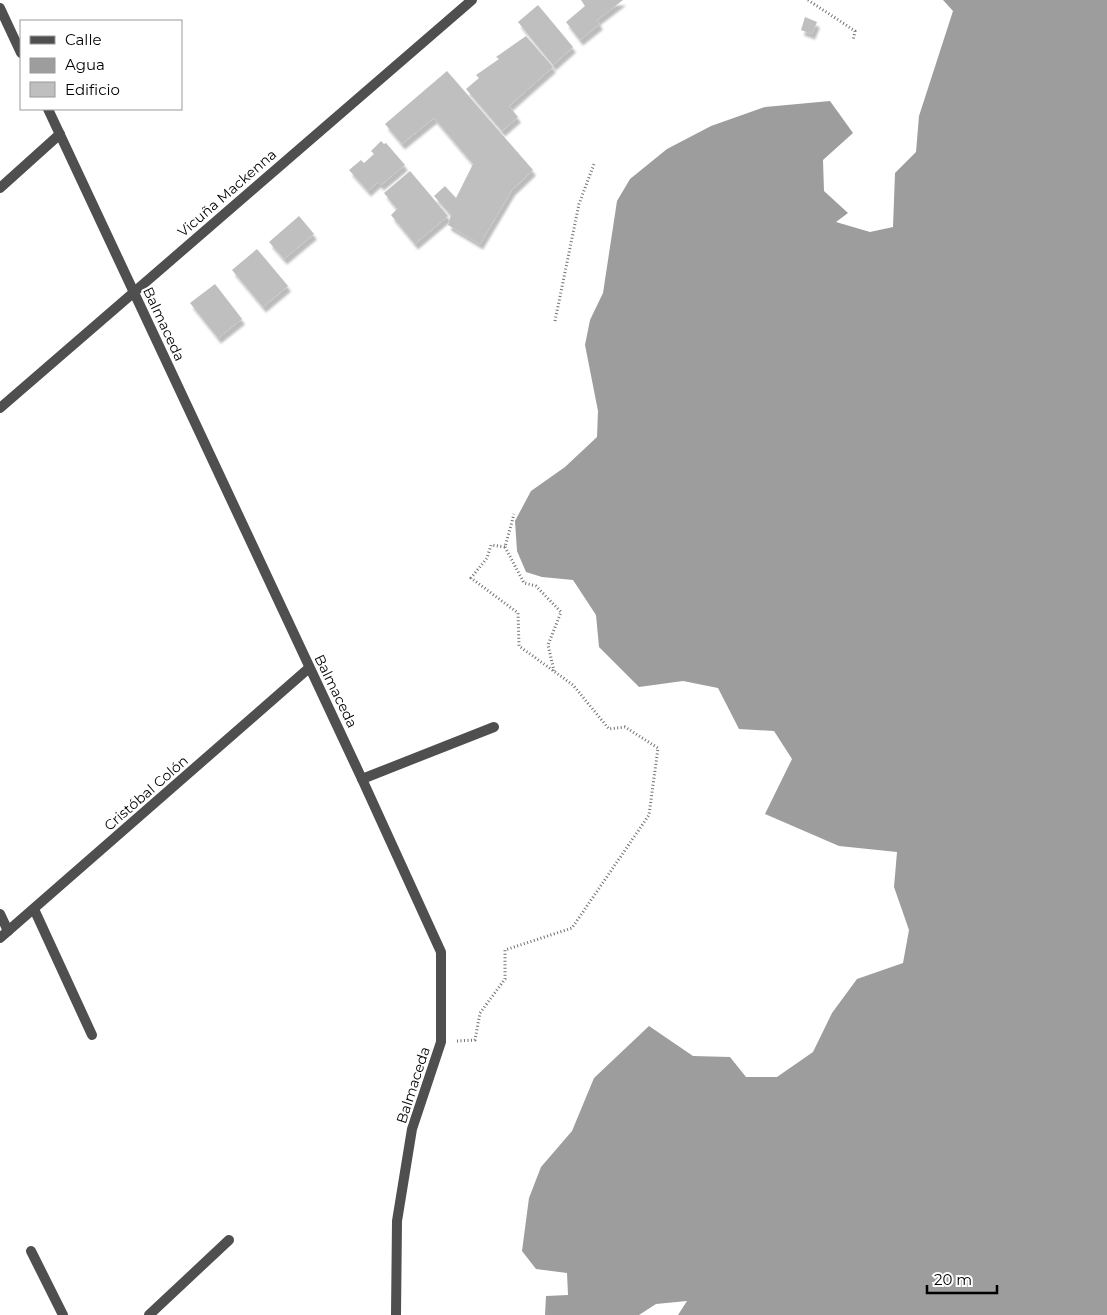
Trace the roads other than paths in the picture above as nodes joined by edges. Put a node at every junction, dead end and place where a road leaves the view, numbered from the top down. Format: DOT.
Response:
graph roads {
  1 [pos="472,0"];
  2 [pos="0,8"];
  3 [pos="20,51"];
  4 [pos="48,110"];
  5 [pos="60,134"];
  6 [pos="0,188"];
  7 [pos="134,292"];
  8 [pos="0,408"];
  9 [pos="309,668"];
  10 [pos="494,727"];
  11 [pos="362,779"];
  12 [pos="34,909"];
  13 [pos="0,914"];
  14 [pos="4,934"];
  15 [pos="92,1035"];
  16 [pos="229,1240"];
  17 [pos="32,1251"];
  18 [pos="63,1315"];
  19 [pos="149,1315"];
  20 [pos="396,1315"];
  1 -- 7 [label="street, Vicuña Mackenna"];
  2 -- 3 [label="street"];
  4 -- 5 [label="street, Balmaceda"];
  5 -- 6 [label="street"];
  5 -- 7 [label="street, Balmaceda"];
  7 -- 8 [label="street, Vicuña Mackenna"];
  7 -- 9 [label="street, Balmaceda"];
  9 -- 11 [label="street, Balmaceda"];
  9 -- 12 [label="street, Cristóbal Colón"];
  10 -- 11 [label="street"];
  11 -- 20 [label="street, Balmaceda"];
  12 -- 14 [label="street, Cristóbal Colón"];
  12 -- 15 [label="street"];
  13 -- 14 [label="street"];
  16 -- 19 [label="street"];
  17 -- 18 [label="street"];
}
